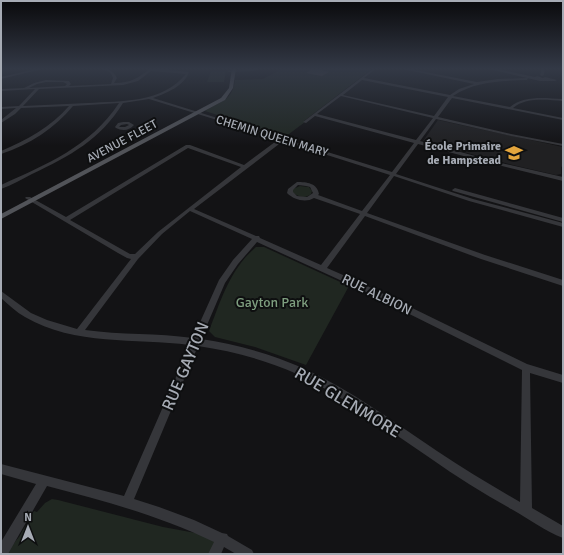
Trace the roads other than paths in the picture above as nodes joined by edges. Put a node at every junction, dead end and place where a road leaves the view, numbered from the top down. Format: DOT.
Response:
graph roads {
  1 [pos="32,94"];
  2 [pos="159,94"];
  3 [pos="228,94"];
  4 [pos="435,94"];
  5 [pos="454,94"];
  6 [pos="340,95"];
  7 [pos="450,97"];
  8 [pos="150,98"];
  9 [pos="563,100"];
  10 [pos="122,102"];
  11 [pos="72,105"];
  12 [pos="20,107"];
  13 [pos="1,108"];
  14 [pos="510,109"];
  15 [pos="196,112"];
  16 [pos="315,115"];
  17 [pos="435,117"];
  18 [pos="563,119"];
  19 [pos="1,122"];
  20 [pos="306,122"];
  21 [pos="106,125"];
  22 [pos="118,125"];
  23 [pos="282,139"];
  24 [pos="417,142"];
  25 [pos="563,145"];
  26 [pos="1,153"];
  27 [pos="245,167"];
  28 [pos="394,173"];
  29 [pos="563,179"];
  30 [pos="1,187"];
  31 [pos="315,196"];
  32 [pos="30,199"];
  33 [pos="190,209"];
  34 [pos="1,212"];
  35 [pos="364,214"];
  36 [pos="537,216"];
  37 [pos="1,217"];
  38 [pos="66,220"];
  39 [pos="563,220"];
  40 [pos="563,225"];
  41 [pos="257,238"];
  42 [pos="136,257"];
  43 [pos="323,268"];
  44 [pos="563,283"];
  45 [pos="1,294"];
  46 [pos="78,333"];
  47 [pos="196,342"];
  48 [pos="526,368"];
  49 [pos="563,379"];
  50 [pos="1,469"];
  51 [pos="44,481"];
  52 [pos="127,502"];
  53 [pos="526,512"];
  54 [pos="563,532"];
  55 [pos="223,538"];
  56 [pos="2,554"];
  57 [pos="214,554"];
  58 [pos="248,554"];
  1 -- 12 [label="street"];
  2 -- 8 [label="street"];
  3 -- 15 [label="main road, AVENUE FLEET"];
  4 -- 7 [label="street"];
  5 -- 7 [label="street"];
  6 -- 16 [label="street"];
  6 -- 17 [label="street"];
  7 -- 14 [label="street"];
  7 -- 17 [label="street"];
  8 -- 10 [label="street"];
  8 -- 15 [label="street, CHEMIN QUEEN MARY"];
  9 -- 14 [label="street"];
  10 -- 11 [label="street"];
  10 -- 21 [label="street"];
  11 -- 12 [label="street"];
  11 -- 26 [label="street"];
  12 -- 13 [label="street"];
  12 -- 19 [label="street"];
  14 -- 18 [label="street"];
  15 -- 23 [label="street, CHEMIN QUEEN MARY"];
  15 -- 32 [label="main road, AVENUE FLEET"];
  16 -- 20 [label="street"];
  16 -- 24 [label="street"];
  17 -- 24 [label="street"];
  17 -- 25 [label="street"];
  21 -- 22 [label="street"];
  21 -- 30 [label="street"];
  23 -- 27 [label="street"];
  23 -- 28 [label="street, CHEMIN QUEEN MARY"];
  24 -- 28 [label="street"];
  24 -- 29 [label="street"];
  27 -- 33 [label="street"];
  27 -- 38 [label="street"];
  28 -- 35 [label="street"];
  28 -- 36 [label="street, CHEMIN QUEEN MARY"];
  31 -- 35 [label="street"];
  32 -- 34 [label="main road, AVENUE FLEET"];
  32 -- 37 [label="main road, AVENUE FLEET"];
  32 -- 38 [label="street"];
  33 -- 41 [label="street, RUE ALBION"];
  33 -- 42 [label="street"];
  35 -- 43 [label="street"];
  35 -- 44 [label="street"];
  36 -- 39 [label="street, CHEMIN QUEEN MARY"];
  36 -- 40 [label="street, CHEMIN QUEEN MARY"];
  38 -- 42 [label="street"];
  41 -- 43 [label="street, RUE ALBION"];
  41 -- 47 [label="street, RUE GAYTON"];
  42 -- 46 [label="street"];
  43 -- 48 [label="street, RUE ALBION"];
  45 -- 46 [label="street, RUE GLENMORE"];
  46 -- 47 [label="street, RUE GLENMORE"];
  47 -- 52 [label="street, RUE GAYTON"];
  47 -- 53 [label="street, RUE GLENMORE"];
  48 -- 49 [label="street, RUE ALBION"];
  48 -- 53 [label="street"];
  50 -- 51 [label="street"];
  51 -- 52 [label="street"];
  51 -- 56 [label="street"];
  52 -- 55 [label="street"];
  53 -- 54 [label="street, RUE GLENMORE"];
  55 -- 57 [label="street"];
  55 -- 58 [label="street"];
}
